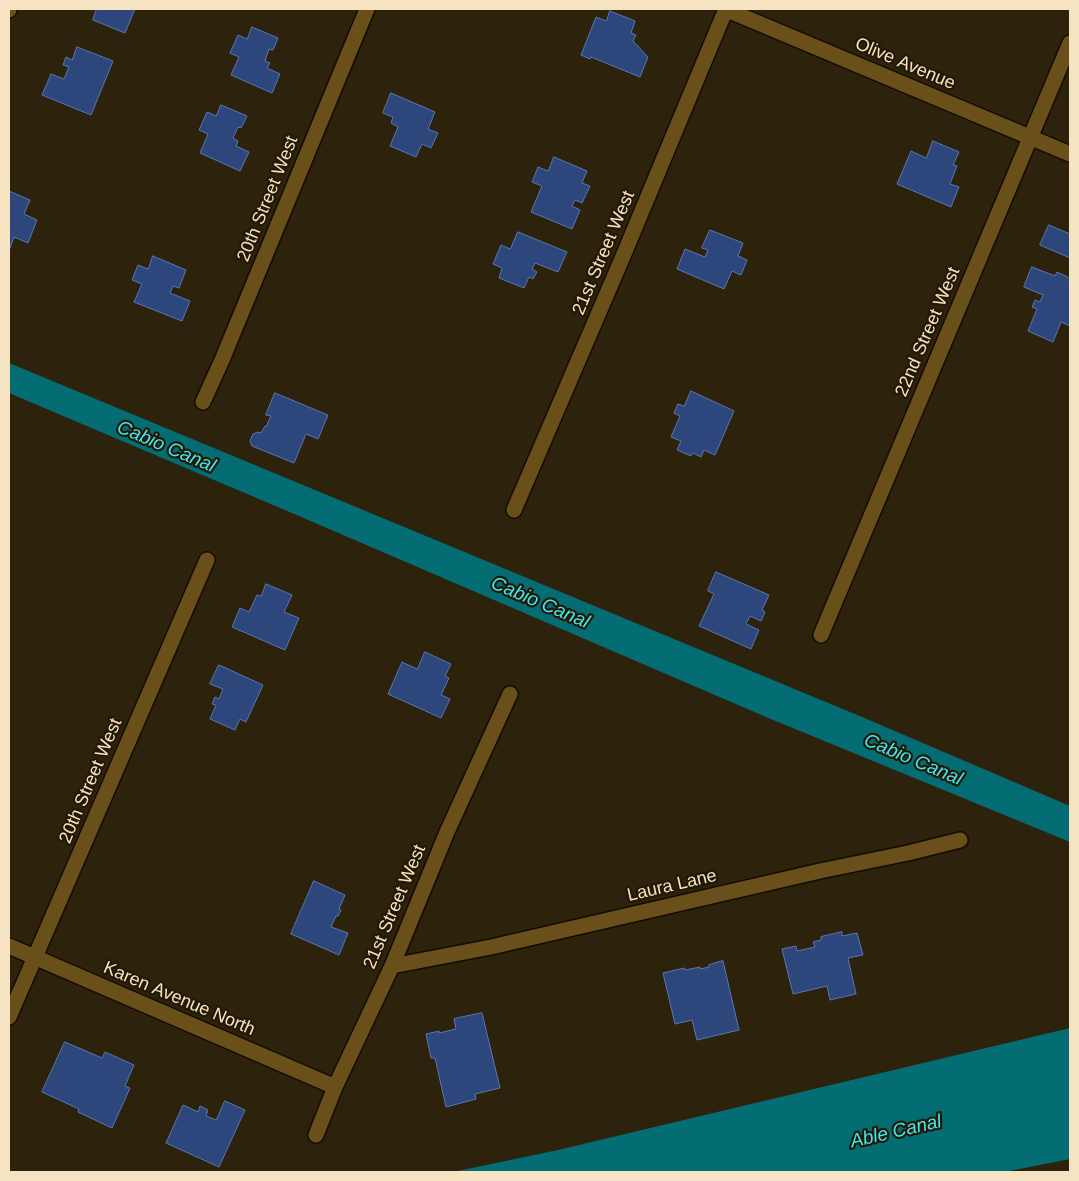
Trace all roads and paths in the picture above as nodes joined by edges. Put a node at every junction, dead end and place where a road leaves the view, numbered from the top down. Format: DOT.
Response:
graph roads {
  1 [pos="367,9"];
  2 [pos="726,9"];
  3 [pos="1070,43"];
  4 [pos="1031,137"];
  5 [pos="1070,154"];
  6 [pos="203,402"];
  7 [pos="514,510"];
  8 [pos="207,560"];
  9 [pos="821,635"];
  10 [pos="510,694"];
  11 [pos="960,840"];
  12 [pos="9,946"];
  13 [pos="34,957"];
  14 [pos="392,966"];
  15 [pos="9,1016"];
  16 [pos="336,1087"];
  17 [pos="316,1136"];
  1 -- 6 [label="street, 20th Street West"];
  2 -- 4 [label="street, Olive Avenue"];
  2 -- 7 [label="street, 21st Street West"];
  3 -- 4 [label="street, 22nd Street West"];
  4 -- 5 [label="street, Olive Avenue"];
  4 -- 9 [label="street, 22nd Street West"];
  8 -- 13 [label="street, 20th Street West"];
  10 -- 14 [label="street, 21st Street West"];
  11 -- 14 [label="street, Laura Lane"];
  12 -- 13 [label="street, Karen Avenue North"];
  13 -- 15 [label="street, 20th Street West"];
  13 -- 16 [label="street, Karen Avenue North"];
  14 -- 16 [label="street, 21st Street West"];
  16 -- 17 [label="street, 21st Street West"];
}
